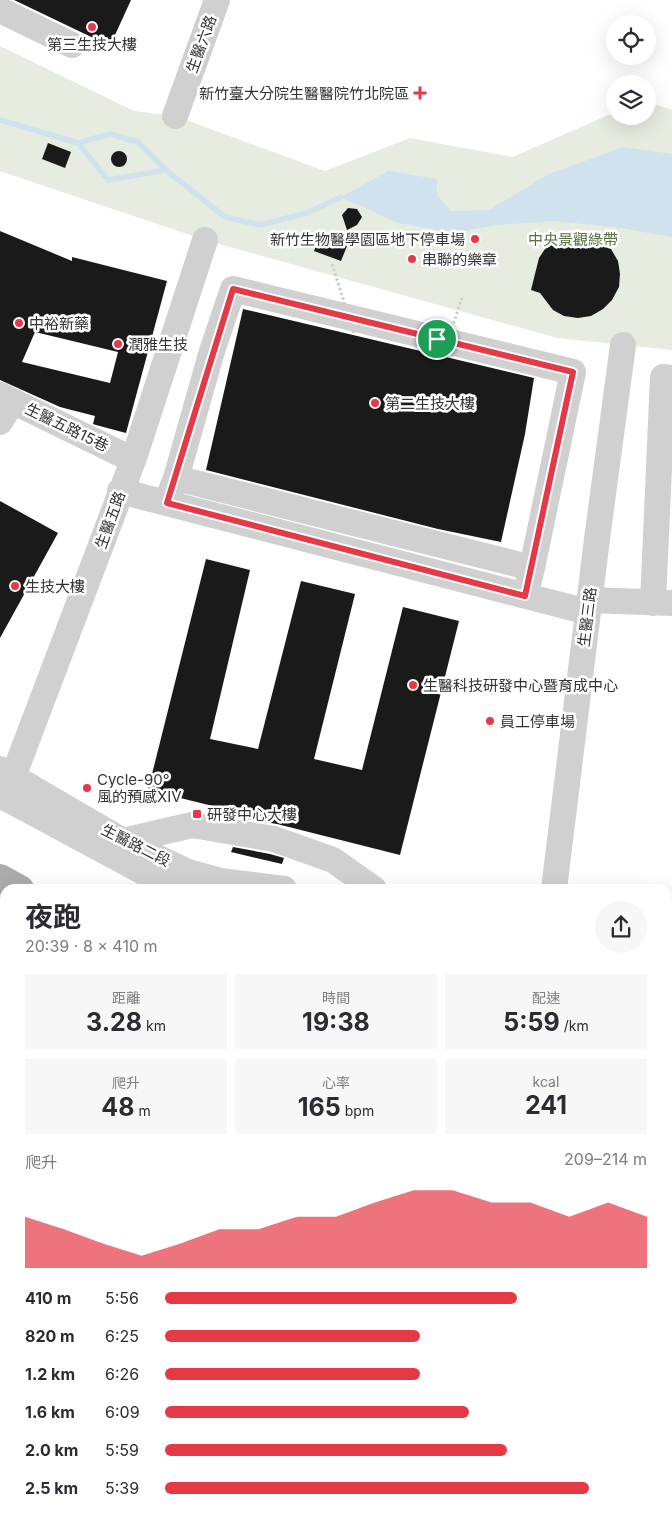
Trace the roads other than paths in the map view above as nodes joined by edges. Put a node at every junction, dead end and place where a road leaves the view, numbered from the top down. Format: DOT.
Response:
graph roads {
  1 [pos="217,0"];
  2 [pos="0,10"];
  3 [pos="72,44"];
  4 [pos="175,116"];
  5 [pos="205,240"];
  6 [pos="623,345"];
  7 [pos="672,378"];
  8 [pos="4,406"];
  9 [pos="134,458"];
  10 [pos="176,478"];
  11 [pos="120,491"];
  12 [pos="167,503"];
  13 [pos="532,568"];
  14 [pos="525,596"];
  15 [pos="662,603"];
  16 [pos="588,606"];
  17 [pos="5,785"];
  18 [pos="123,841"];
  19 [pos="167,884"];
  20 [pos="245,884"];
  21 [pos="367,884"];
  22 [pos="555,884"];
  1 -- 4 [label="street, 生醫六路"];
  2 -- 3 [label="street"];
  5 -- 9 [label="street, 生醫五路"];
  6 -- 16 [label="street, 生醫三路"];
  7 -- 15 [label="street"];
  8 -- 9 [label="street, 生醫五路15巷"];
  9 -- 11 [label="street, 生醫五路"];
  10 -- 12 [label="street"];
  10 -- 13 [label="street"];
  10 -- 13 [label="street"];
  11 -- 12 [label="street"];
  11 -- 17 [label="street, 生醫五路"];
  12 -- 14 [label="street"];
  13 -- 14 [label="street"];
  14 -- 16 [label="street"];
  15 -- 16 [label="street"];
  16 -- 22 [label="street, 生醫三路"];
  17 -- 18 [label="street, 生醫路二段"];
  17 -- 19 [label="street, 生醫路二段"];
  18 -- 20 [label="street, 生醫路二段"];
  18 -- 21 [label="street"];
}
